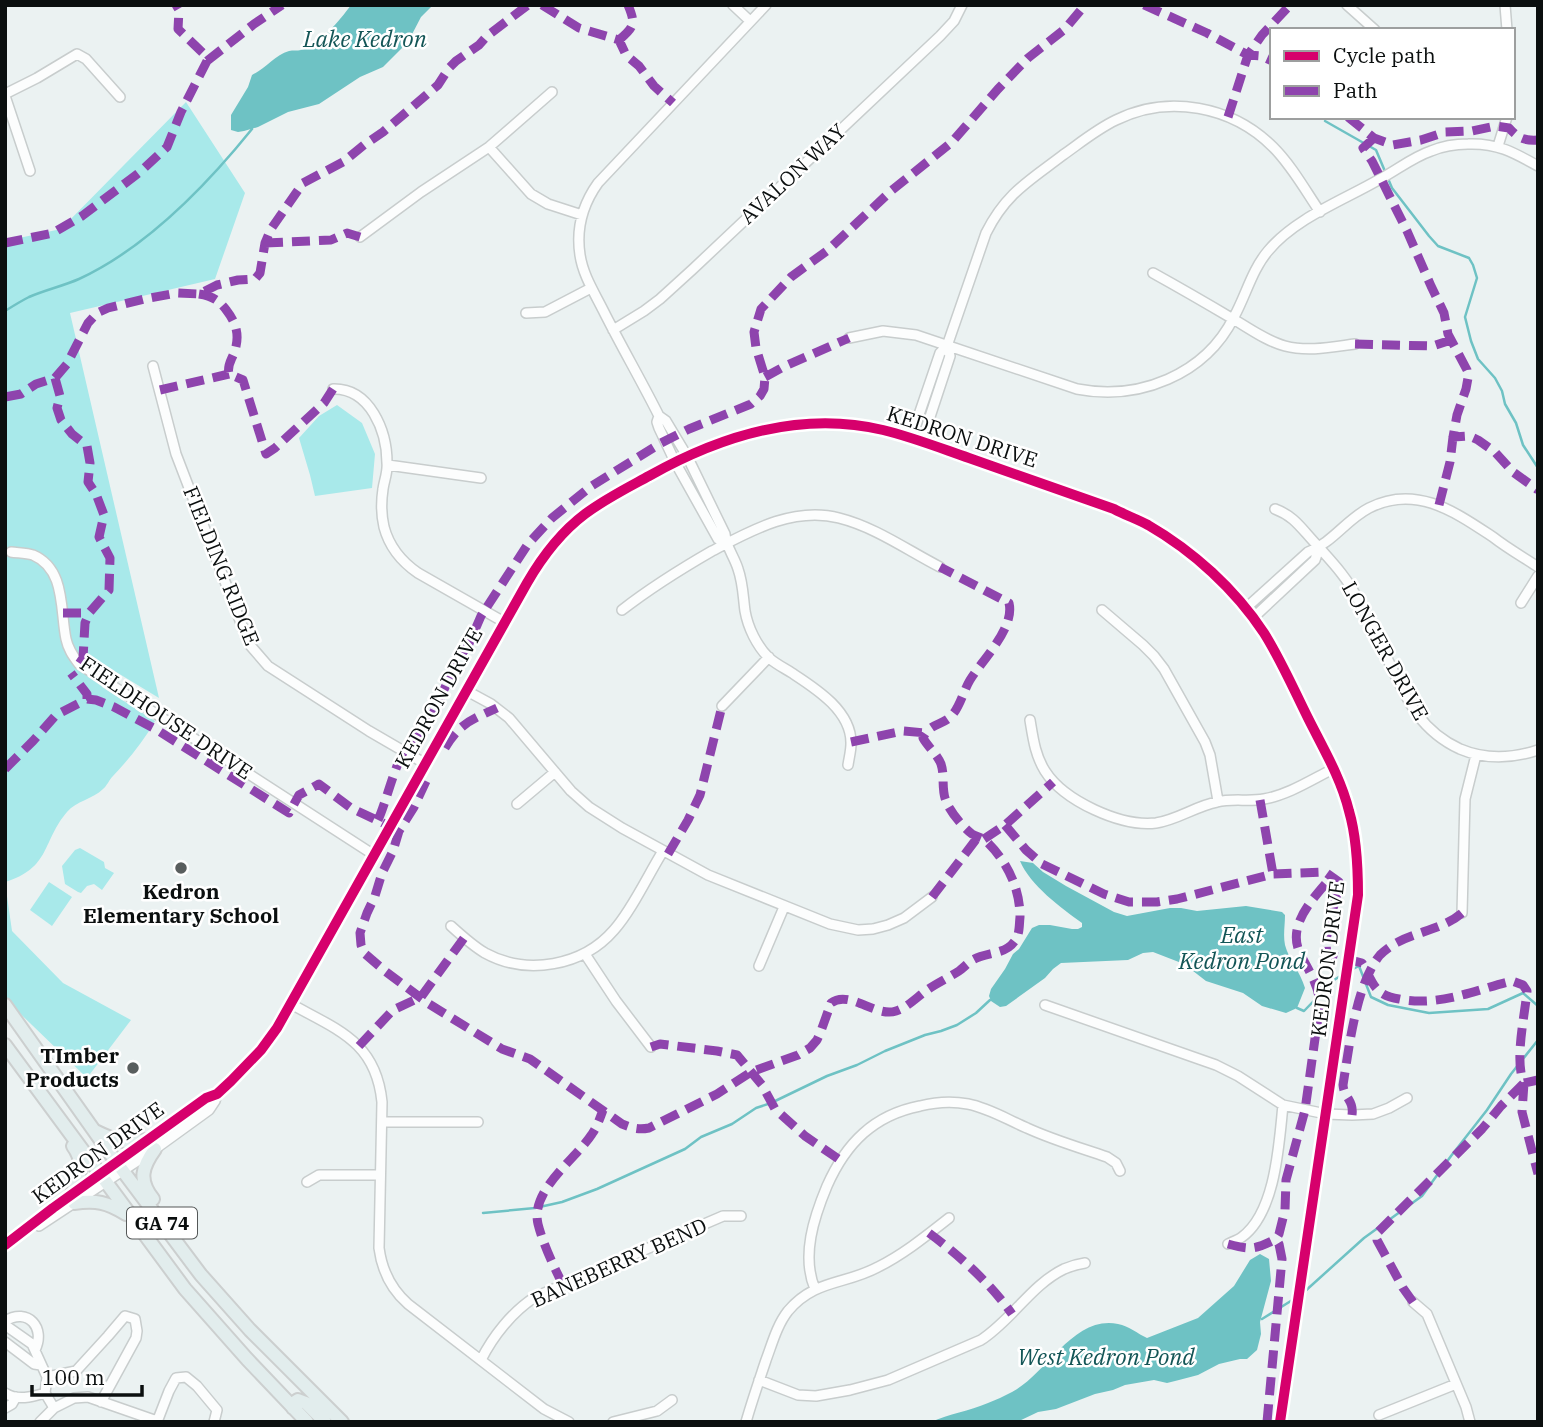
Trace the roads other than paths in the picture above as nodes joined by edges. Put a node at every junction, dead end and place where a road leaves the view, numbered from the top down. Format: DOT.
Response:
graph roads {
  1 [pos="733,5"];
  2 [pos="766,5"];
  3 [pos="962,5"];
  4 [pos="1347,5"];
  5 [pos="1505,5"];
  6 [pos="750,22"];
  7 [pos="1373,28"];
  8 [pos="1507,28"];
  9 [pos="552,92"];
  10 [pos="5,95"];
  11 [pos="120,97"];
  12 [pos="1506,119"];
  13 [pos="489,146"];
  14 [pos="1498,146"];
  15 [pos="1538,166"];
  16 [pos="30,171"];
  17 [pos="1320,212"];
  18 [pos="582,215"];
  19 [pos="360,237"];
  20 [pos="1153,273"];
  21 [pos="591,288"];
  22 [pos="526,313"];
  23 [pos="1233,319"];
  24 [pos="613,330"];
  25 [pos="849,338"];
  26 [pos="1355,344"];
  27 [pos="947,346"];
  28 [pos="153,366"];
  29 [pos="333,389"];
  30 [pos="659,416"];
  31 [pos="911,438"];
  32 [pos="922,441"];
  33 [pos="687,456"];
  34 [pos="675,462"];
  35 [pos="388,465"];
  36 [pos="481,478"];
  37 [pos="1275,509"];
  38 [pos="726,544"];
  39 [pos="1319,548"];
  40 [pos="10,552"];
  41 [pos="940,567"];
  42 [pos="1538,567"];
  43 [pos="1538,576"];
  44 [pos="1521,603"];
  45 [pos="1246,608"];
  46 [pos="622,610"];
  47 [pos="1102,611"];
  48 [pos="1253,618"];
  49 [pos="504,622"];
  50 [pos="769,657"];
  51 [pos="467,691"];
  52 [pos="722,706"];
  53 [pos="1030,720"];
  54 [pos="1538,750"];
  55 [pos="1476,755"];
  56 [pos="424,763"];
  57 [pos="848,765"];
  58 [pos="1333,769"];
  59 [pos="555,772"];
  60 [pos="1218,801"];
  61 [pos="517,804"];
  62 [pos="663,851"];
  63 [pos="374,855"];
  64 [pos="932,897"];
  65 [pos="784,907"];
  66 [pos="1462,913"];
  67 [pos="451,926"];
  68 [pos="585,954"];
  69 [pos="759,966"];
  70 [pos="291,1004"];
  71 [pos="5,1005"];
  72 [pos="1045,1005"];
  73 [pos="5,1045"];
  74 [pos="651,1047"];
  75 [pos="25,1072"];
  76 [pos="34,1084"];
  77 [pos="1407,1098"];
  78 [pos="1283,1105"];
  79 [pos="1326,1114"];
  80 [pos="382,1122"];
  81 [pos="478,1122"];
  82 [pos="94,1130"];
  83 [pos="152,1145"];
  84 [pos="1120,1171"];
  85 [pos="112,1173"];
  86 [pos="380,1175"];
  87 [pos="307,1182"];
  88 [pos="73,1199"];
  89 [pos="741,1216"];
  90 [pos="133,1218"];
  91 [pos="948,1218"];
  92 [pos="1228,1244"];
  93 [pos="5,1247"];
  94 [pos="1085,1263"];
  95 [pos="201,1275"];
  96 [pos="815,1289"];
  97 [pos="1413,1302"];
  98 [pos="5,1323"];
  99 [pos="5,1342"];
  100 [pos="35,1350"];
  101 [pos="481,1360"];
  102 [pos="41,1365"];
  103 [pos="47,1377"];
  104 [pos="759,1380"];
  105 [pos="1456,1384"];
  106 [pos="44,1393"];
  107 [pos="9,1396"];
  108 [pos="672,1400"];
  109 [pos="101,1402"];
  110 [pos="5,1408"];
  111 [pos="54,1408"];
  112 [pos="293,1408"];
  113 [pos="1379,1415"];
  114 [pos="40,1422"];
  115 [pos="157,1422"];
  116 [pos="214,1422"];
  117 [pos="307,1422"];
  118 [pos="326,1422"];
  119 [pos="342,1422"];
  120 [pos="569,1422"];
  121 [pos="613,1422"];
  122 [pos="746,1422"];
  123 [pos="1280,1422"];
  124 [pos="1470,1422"];
  1 -- 6 [label="street"];
  2 -- 6 [label="street"];
  3 -- 24 [label="street, AVALON WAY"];
  4 -- 7 [label="street"];
  5 -- 8 [label="street"];
  6 -- 18 [label="street"];
  9 -- 13 [label="street"];
  10 -- 11 [label="street"];
  10 -- 16 [label="street"];
  12 -- 14 [label="street"];
  13 -- 18 [label="street"];
  13 -- 19 [label="street"];
  14 -- 15 [label="street"];
  14 -- 17 [label="street"];
  17 -- 23 [label="street"];
  17 -- 27 [label="street"];
  18 -- 21 [label="street"];
  20 -- 23 [label="street"];
  21 -- 22 [label="street"];
  21 -- 24 [label="street"];
  23 -- 26 [label="street"];
  23 -- 27 [label="street"];
  24 -- 30 [label="street"];
  25 -- 27 [label="street"];
  27 -- 31 [label="street"];
  27 -- 32 [label="street"];
  28 -- 56 [label="street, FIELDING RIDGE"];
  29 -- 35 [label="street"];
  30 -- 33 [label="street"];
  30 -- 34 [label="street"];
  31 -- 32 [label="street, KEDRON DRIVE"];
  31 -- 33 [label="street, KEDRON DRIVE"];
  32 -- 45 [label="street, KEDRON DRIVE"];
  33 -- 34 [label="street, KEDRON DRIVE"];
  33 -- 38 [label="street"];
  34 -- 38 [label="street"];
  34 -- 49 [label="street, KEDRON DRIVE"];
  35 -- 36 [label="street"];
  35 -- 49 [label="street"];
  37 -- 39 [label="street, LONGER DRIVE"];
  38 -- 41 [label="street"];
  38 -- 46 [label="street"];
  38 -- 50 [label="street"];
  39 -- 42 [label="street"];
  39 -- 45 [label="street"];
  39 -- 48 [label="street"];
  39 -- 55 [label="street, LONGER DRIVE"];
  40 -- 63 [label="street, FIELDHOUSE DRIVE"];
  43 -- 44 [label="street"];
  45 -- 48 [label="street, KEDRON DRIVE"];
  47 -- 60 [label="street"];
  48 -- 58 [label="street, KEDRON DRIVE"];
  49 -- 51 [label="street, KEDRON DRIVE"];
  50 -- 52 [label="street"];
  50 -- 57 [label="street"];
  51 -- 56 [label="street, KEDRON DRIVE"];
  51 -- 59 [label="street"];
  53 -- 60 [label="street"];
  54 -- 55 [label="street, LONGER DRIVE"];
  55 -- 66 [label="street"];
  56 -- 63 [label="street, KEDRON DRIVE"];
  58 -- 60 [label="street"];
  58 -- 79 [label="street, KEDRON DRIVE"];
  59 -- 61 [label="street"];
  59 -- 62 [label="street"];
  62 -- 65 [label="street"];
  62 -- 68 [label="street"];
  63 -- 70 [label="street, KEDRON DRIVE"];
  64 -- 65 [label="street"];
  65 -- 69 [label="street"];
  67 -- 68 [label="street"];
  68 -- 74 [label="street"];
  70 -- 80 [label="street"];
  70 -- 83 [label="street, KEDRON DRIVE"];
  71 -- 82 [label="main road, GA 74"];
  72 -- 78 [label="street"];
  73 -- 75 [label="main road, GA 74"];
  75 -- 76 [label="main road, GA 74"];
  75 -- 85 [label="main road"];
  76 -- 85 [label="main road, GA 74"];
  76 -- 88 [label="main road"];
  77 -- 79 [label="street"];
  78 -- 79 [label="street"];
  78 -- 92 [label="street"];
  79 -- 123 [label="street, KEDRON DRIVE"];
  80 -- 81 [label="street"];
  80 -- 86 [label="street"];
  82 -- 83 [label="main road"];
  82 -- 85 [label="main road, GA 74"];
  83 -- 85 [label="street, KEDRON DRIVE"];
  83 -- 95 [label="main road"];
  84 -- 96 [label="street"];
  85 -- 88 [label="street, KEDRON DRIVE"];
  85 -- 90 [label="main road, GA 74"];
  85 -- 95 [label="main road, GA 74"];
  86 -- 87 [label="street"];
  86 -- 101 [label="street"];
  88 -- 90 [label="main road"];
  88 -- 93 [label="street, KEDRON DRIVE"];
  89 -- 101 [label="street, BANEBERRY BEND"];
  90 -- 112 [label="main road, GA 74"];
  91 -- 96 [label="street"];
  94 -- 104 [label="street"];
  95 -- 119 [label="main road, GA 74"];
  96 -- 104 [label="street"];
  97 -- 105 [label="street"];
  98 -- 100 [label="street"];
  98 -- 100 [label="street"];
  99 -- 102 [label="street"];
  100 -- 102 [label="street"];
  101 -- 120 [label="street"];
  102 -- 103 [label="street"];
  103 -- 106 [label="street"];
  103 -- 109 [label="street"];
  104 -- 122 [label="street"];
  105 -- 113 [label="street"];
  105 -- 124 [label="street"];
  106 -- 107 [label="street"];
  106 -- 111 [label="street"];
  107 -- 110 [label="street"];
  108 -- 121 [label="street"];
  109 -- 111 [label="street"];
  109 -- 115 [label="street"];
  111 -- 114 [label="street"];
  112 -- 117 [label="main road, GA 74"];
  112 -- 118 [label="main road"];
  115 -- 116 [label="street"];
}
